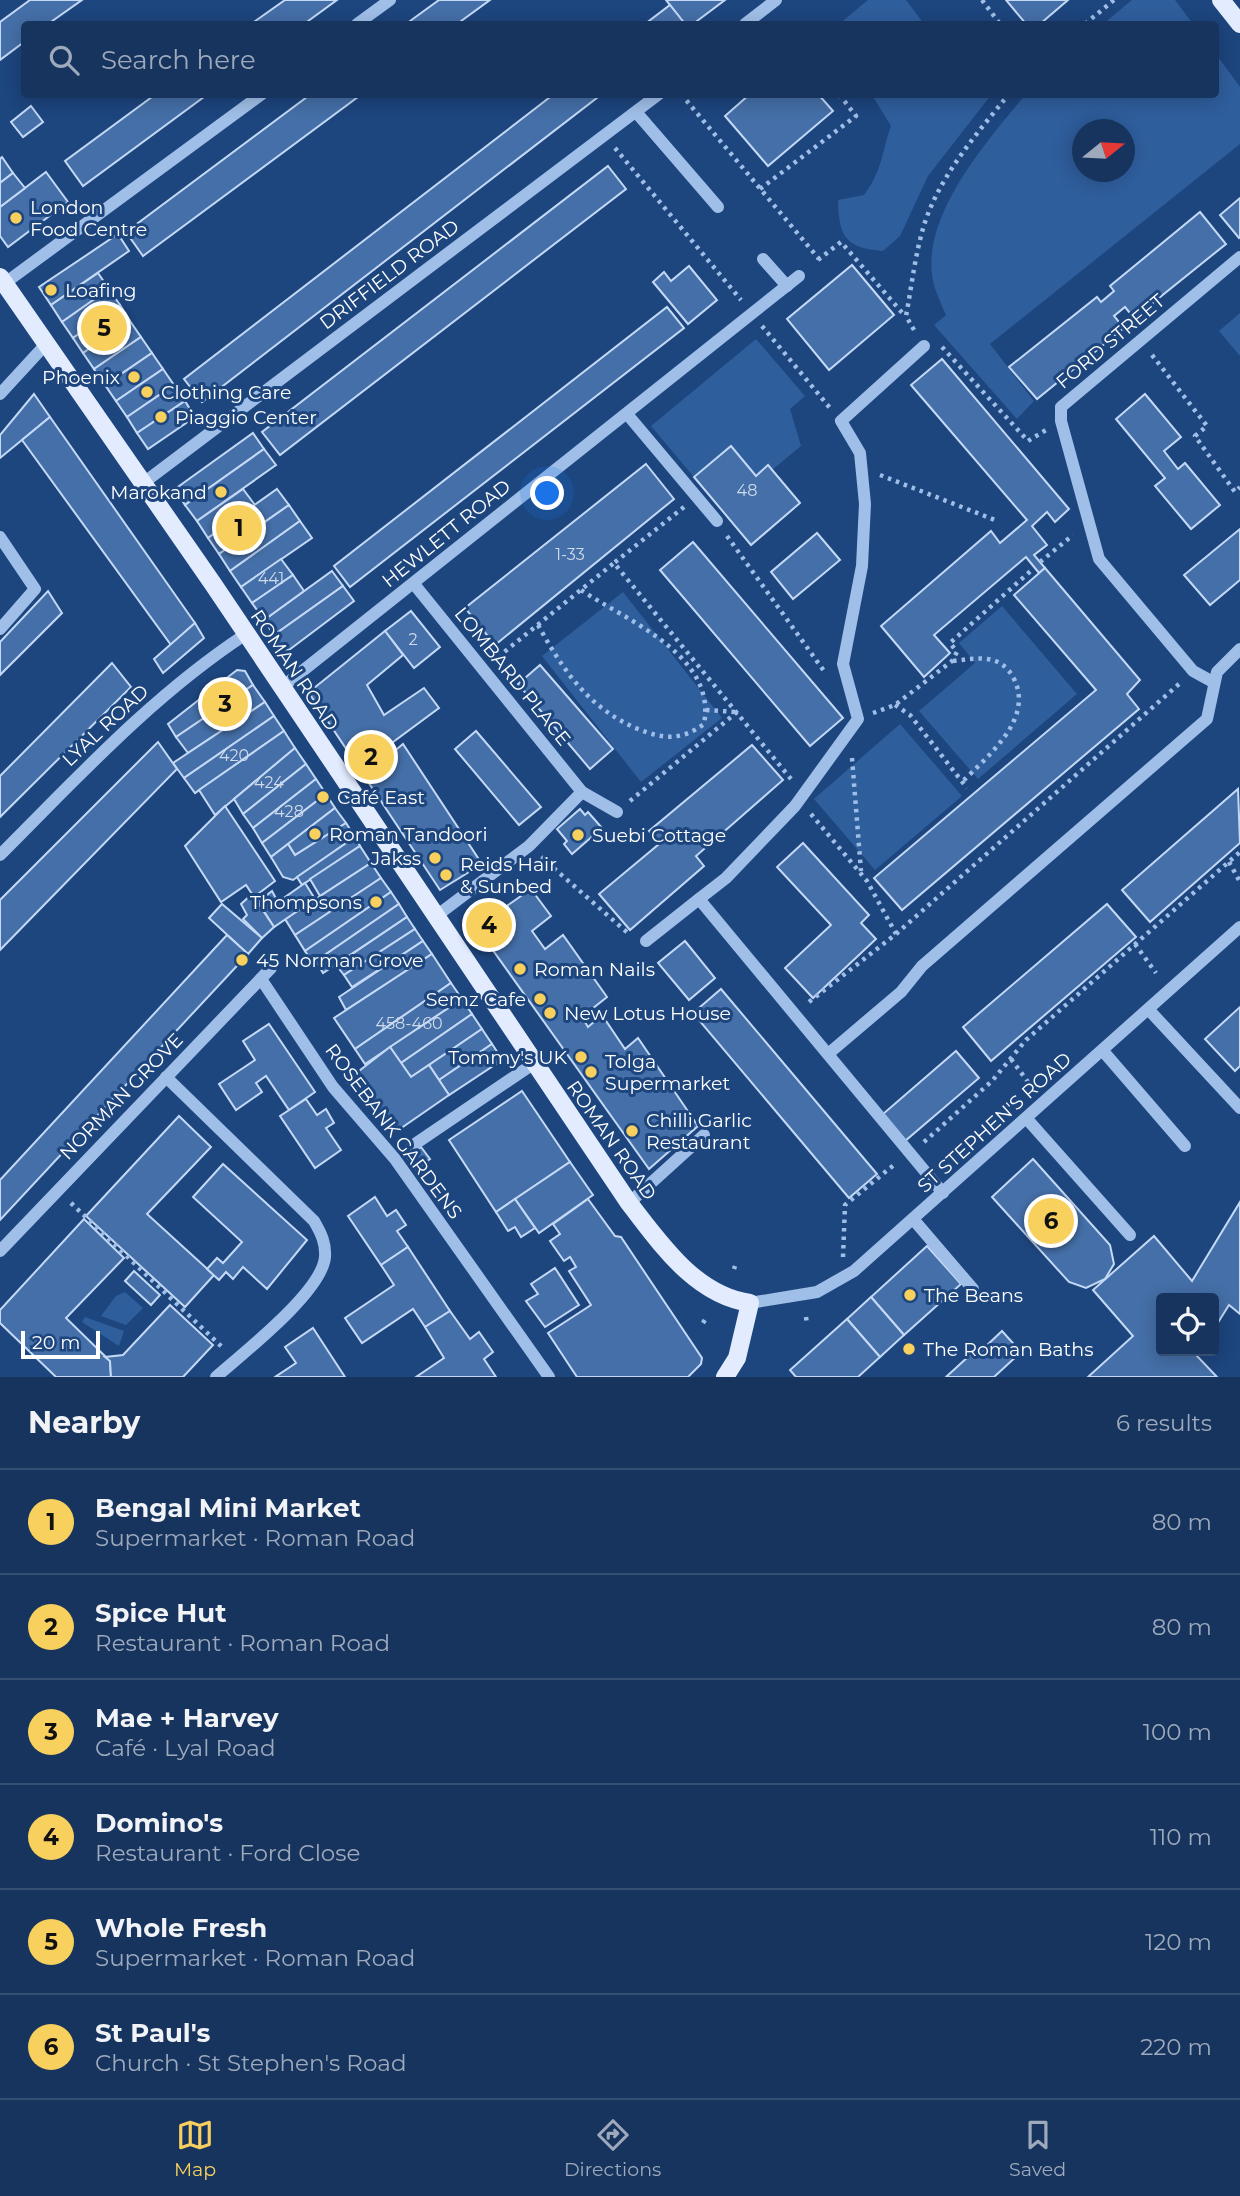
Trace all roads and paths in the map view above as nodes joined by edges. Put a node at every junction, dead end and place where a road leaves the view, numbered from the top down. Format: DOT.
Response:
graph roads {
  1 [pos="390,0"];
  2 [pos="776,0"];
  3 [pos="982,0"];
  4 [pos="1114,0"];
  5 [pos="1221,0"];
  6 [pos="361,21"];
  7 [pos="749,21"];
  8 [pos="998,21"];
  9 [pos="1089,21"];
  10 [pos="1240,24"];
  11 [pos="255,98"];
  12 [pos="654,98"];
  13 [pos="684,98"];
  14 [pos="842,98"];
  15 [pos="1006,98"];
  16 [pos="636,112"];
  17 [pos="605,136"];
  18 [pos="760,189"];
  19 [pos="718,207"];
  20 [pos="1240,257"];
  21 [pos="763,259"];
  22 [pos="819,259"];
  23 [pos="799,276"];
  24 [pos="2,280"];
  25 [pos="787,286"];
  26 [pos="752,314"];
  27 [pos="906,316"];
  28 [pos="1141,341"];
  29 [pos="46,344"];
  30 [pos="924,346"];
  31 [pos="0,394"];
  32 [pos="627,414"];
  33 [pos="841,421"];
  34 [pos="1061,421"];
  35 [pos="863,469"];
  36 [pos="142,484"];
  37 [pos="1240,487"];
  38 [pos="696,497"];
  39 [pos="995,520"];
  40 [pos="717,521"];
  41 [pos="1088,524"];
  42 [pos="0,537"];
  43 [pos="1040,562"];
  44 [pos="614,563"];
  45 [pos="1034,568"];
  46 [pos="414,584"];
  47 [pos="581,590"];
  48 [pos="538,625"];
  49 [pos="0,628"];
  50 [pos="246,634"];
  51 [pos="1240,649"];
  52 [pos="952,661"];
  53 [pos="482,669"];
  54 [pos="1193,671"];
  55 [pos="826,675"];
  56 [pos="1213,682"];
  57 [pos="281,688"];
  58 [pos="895,705"];
  59 [pos="706,710"];
  60 [pos="737,712"];
  61 [pos="858,719"];
  62 [pos="845,738"];
  63 [pos="962,782"];
  64 [pos="967,788"];
  65 [pos="582,792"];
  66 [pos="801,797"];
  67 [pos="617,812"];
  68 [pos="529,846"];
  69 [pos="1240,852"];
  70 [pos="0,855"];
  71 [pos="1229,862"];
  72 [pos="861,872"];
  73 [pos="1240,882"];
  74 [pos="699,899"];
  75 [pos="435,918"];
  76 [pos="1240,928"];
  77 [pos="895,934"];
  78 [pos="646,941"];
  79 [pos="1135,944"];
  80 [pos="271,968"];
  81 [pos="1156,973"];
  82 [pos="261,979"];
  83 [pos="1149,1010"];
  84 [pos="795,1014"];
  85 [pos="1103,1051"];
  86 [pos="828,1054"];
  87 [pos="1011,1059"];
  88 [pos="533,1064"];
  89 [pos="166,1077"];
  90 [pos="1031,1086"];
  91 [pos="1240,1108"];
  92 [pos="1027,1119"];
  93 [pos="704,1135"];
  94 [pos="412,1146"];
  95 [pos="1185,1146"];
  96 [pos="909,1154"];
  97 [pos="58,1190"];
  98 [pos="943,1193"];
  99 [pos="629,1202"];
  100 [pos="913,1219"];
  101 [pos="1130,1236"];
  102 [pos="0,1251"];
  103 [pos="843,1257"];
  104 [pos="973,1289"];
  105 [pos="750,1303"];
  106 [pos="806,1317"];
  107 [pos="807,1324"];
  108 [pos="235,1360"];
  109 [pos="546,1376"];
  110 [pos="216,1377"];
  111 [pos="725,1377"];
  1 -- 6 [label="street"];
  2 -- 7 [label="street"];
  3 -- 8 [label="path"];
  4 -- 9 [label="path"];
  5 -- 10 [label="main road"];
  11 -- 24 [label="street"];
  12 -- 16 [label="street, DRIFFIELD ROAD"];
  13 -- 18 [label="path"];
  14 -- 18 [label="path"];
  15 -- 27 [label="path"];
  16 -- 17 [label="street, DRIFFIELD ROAD"];
  16 -- 19 [label="street"];
  17 -- 26 [label="path"];
  17 -- 36 [label="street, DRIFFIELD ROAD"];
  18 -- 22 [label="path"];
  20 -- 28 [label="street, FORD STREET"];
  21 -- 25 [label="street"];
  22 -- 23 [label="path"];
  22 -- 27 [label="path"];
  23 -- 25 [label="street, HEWLETT ROAD"];
  24 -- 29 [label="main road, ROMAN ROAD"];
  25 -- 26 [label="street, HEWLETT ROAD"];
  26 -- 32 [label="street, HEWLETT ROAD"];
  26 -- 33 [label="path"];
  27 -- 30 [label="path"];
  28 -- 34 [label="street, FORD STREET"];
  28 -- 37 [label="path"];
  29 -- 31 [label="street"];
  29 -- 36 [label="main road, ROMAN ROAD"];
  30 -- 33 [label="street"];
  30 -- 34 [label="path"];
  32 -- 38 [label="street"];
  32 -- 46 [label="street, HEWLETT ROAD"];
  33 -- 35 [label="street"];
  34 -- 41 [label="street, FORD STREET"];
  35 -- 39 [label="path"];
  35 -- 61 [label="street"];
  36 -- 50 [label="main road, ROMAN ROAD"];
  38 -- 40 [label="street"];
  38 -- 44 [label="path"];
  40 -- 55 [label="path"];
  41 -- 43 [label="path"];
  41 -- 54 [label="street, FORD STREET"];
  42 -- 49 [label="street"];
  44 -- 47 [label="path"];
  44 -- 60 [label="path"];
  45 -- 52 [label="path"];
  46 -- 53 [label="street, LOMBARD PLACE"];
  46 -- 57 [label="street, HEWLETT ROAD"];
  47 -- 48 [label="path"];
  47 -- 59 [label="path"];
  48 -- 53 [label="path"];
  48 -- 59 [label="path"];
  50 -- 57 [label="main road, ROMAN ROAD"];
  50 -- 70 [label="street, LYAL ROAD"];
  51 -- 56 [label="street"];
  52 -- 58 [label="path"];
  52 -- 63 [label="path"];
  53 -- 65 [label="street, LOMBARD PLACE"];
  54 -- 56 [label="street, FORD STREET"];
  54 -- 77 [label="path"];
  56 -- 86 [label="street"];
  57 -- 75 [label="main road, ROMAN ROAD"];
  58 -- 61 [label="path"];
  58 -- 63 [label="path"];
  59 -- 60 [label="path"];
  60 -- 66 [label="path"];
  60 -- 67 [label="path"];
  61 -- 62 [label="street"];
  62 -- 66 [label="street"];
  62 -- 72 [label="path"];
  63 -- 64 [label="path"];
  65 -- 67 [label="street"];
  65 -- 68 [label="street"];
  66 -- 72 [label="path"];
  66 -- 74 [label="street"];
  68 -- 75 [label="street"];
  68 -- 78 [label="path"];
  69 -- 71 [label="path"];
  71 -- 73 [label="path"];
  71 -- 79 [label="path"];
  72 -- 77 [label="path"];
  74 -- 78 [label="street"];
  74 -- 84 [label="street"];
  75 -- 88 [label="main road, ROMAN ROAD"];
  76 -- 83 [label="street, ST STEPHEN'S ROAD"];
  77 -- 84 [label="path"];
  79 -- 81 [label="path"];
  79 -- 87 [label="path"];
  80 -- 82 [label="street, NORMAN GROVE"];
  82 -- 89 [label="street, NORMAN GROVE"];
  82 -- 109 [label="street, ROSEBANK GARDENS"];
  83 -- 85 [label="street, ST STEPHEN'S ROAD"];
  83 -- 91 [label="street"];
  84 -- 86 [label="street"];
  85 -- 92 [label="street, ST STEPHEN'S ROAD"];
  85 -- 95 [label="street"];
  86 -- 96 [label="street"];
  87 -- 90 [label="path"];
  87 -- 96 [label="path"];
  88 -- 94 [label="street"];
  88 -- 99 [label="main road, ROMAN ROAD"];
  89 -- 97 [label="street, NORMAN GROVE"];
  89 -- 108 [label="street"];
  92 -- 98 [label="street, ST STEPHEN'S ROAD"];
  92 -- 101 [label="street"];
  93 -- 99 [label="street"];
  96 -- 98 [label="street"];
  96 -- 103 [label="path"];
  97 -- 102 [label="street, NORMAN GROVE"];
  97 -- 108 [label="path"];
  98 -- 100 [label="street, ST STEPHEN'S ROAD"];
  99 -- 105 [label="main road, ROMAN ROAD"];
  100 -- 104 [label="street"];
  100 -- 105 [label="street, ST STEPHEN'S ROAD"];
  105 -- 111 [label="main road"];
  106 -- 107 [label="path"];
  108 -- 110 [label="street"];
}
